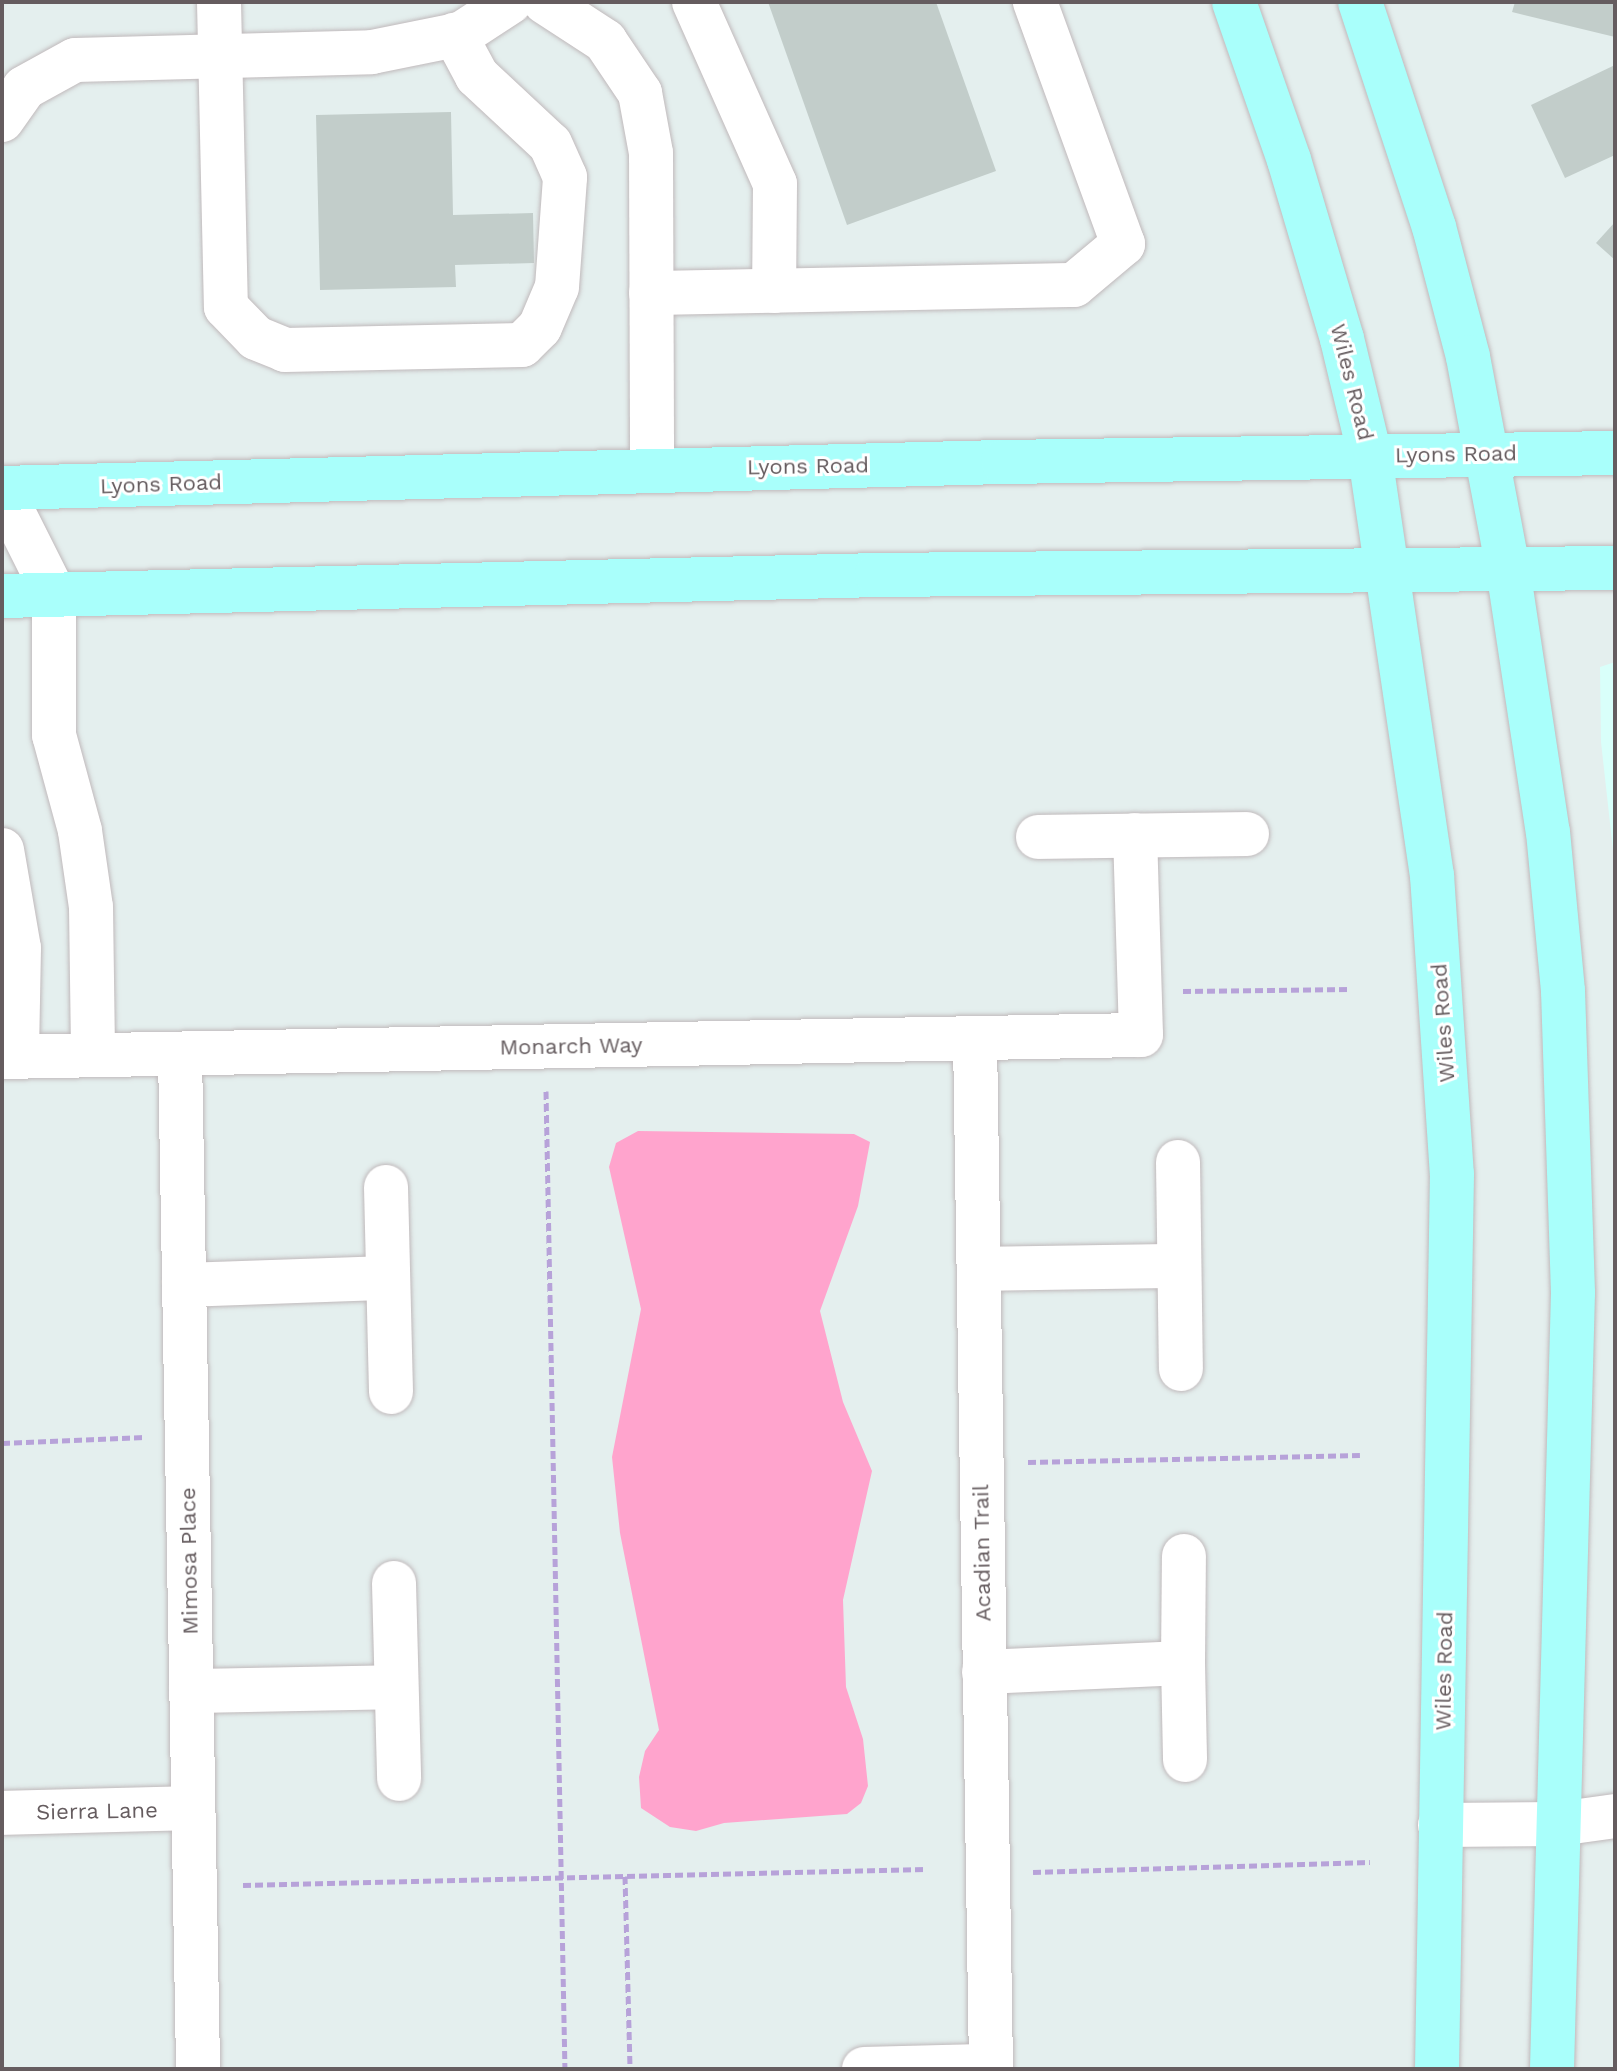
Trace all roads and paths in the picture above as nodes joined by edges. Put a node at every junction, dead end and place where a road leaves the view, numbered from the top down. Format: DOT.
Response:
graph roads {
  1 [pos="219,2"];
  2 [pos="510,2"];
  3 [pos="545,2"];
  4 [pos="694,2"];
  5 [pos="1035,2"];
  6 [pos="1234,2"];
  7 [pos="1360,2"];
  8 [pos="455,35"];
  9 [pos="220,56"];
  10 [pos="2,120"];
  11 [pos="774,291"];
  12 [pos="651,293"];
  13 [pos="1615,453"];
  14 [pos="1487,454"];
  15 [pos="1370,456"];
  16 [pos="652,470"];
  17 [pos="2,489"];
  18 [pos="1615,568"];
  19 [pos="1508,569"];
  20 [pos="1391,570"];
  21 [pos="54,594"];
  22 [pos="2,596"];
  23 [pos="1247,834"];
  24 [pos="1135,835"];
  25 [pos="1038,837"];
  26 [pos="2,850"];
  27 [pos="1350,989"];
  28 [pos="1183,991"];
  29 [pos="975,1038"];
  30 [pos="180,1054"];
  31 [pos="93,1055"];
  32 [pos="10,1057"];
  33 [pos="546,1091"];
  34 [pos="1178,1162"];
  35 [pos="386,1187"];
  36 [pos="1179,1266"];
  37 [pos="979,1269"];
  38 [pos="388,1278"];
  39 [pos="184,1285"];
  40 [pos="1181,1369"];
  41 [pos="391,1392"];
  42 [pos="145,1437"];
  43 [pos="2,1443"];
  44 [pos="1360,1455"];
  45 [pos="1028,1462"];
  46 [pos="1184,1556"];
  47 [pos="394,1583"];
  48 [pos="1183,1663"];
  49 [pos="984,1672"];
  50 [pos="396,1687"];
  51 [pos="191,1691"];
  52 [pos="1185,1760"];
  53 [pos="399,1779"];
  54 [pos="193,1808"];
  55 [pos="2,1813"];
  56 [pos="1615,1816"];
  57 [pos="1558,1824"];
  58 [pos="1440,1825"];
  59 [pos="1370,1862"];
  60 [pos="926,1869"];
  61 [pos="1033,1872"];
  62 [pos="625,1876"];
  63 [pos="560,1878"];
  64 [pos="243,1885"];
  65 [pos="991,2067"];
  66 [pos="198,2069"];
  67 [pos="565,2069"];
  68 [pos="630,2069"];
  69 [pos="864,2069"];
  70 [pos="1437,2069"];
  71 [pos="1552,2069"];
  1 -- 9 [label="street"];
  2 -- 8 [label="street"];
  3 -- 12 [label="street"];
  4 -- 11 [label="street"];
  5 -- 11 [label="street"];
  6 -- 15 [label="main road, Wiles Road"];
  7 -- 14 [label="main road"];
  8 -- 9 [label="street"];
  8 -- 9 [label="street"];
  9 -- 10 [label="street"];
  11 -- 12 [label="street"];
  12 -- 16 [label="street"];
  13 -- 14 [label="main road, Lyons Road"];
  14 -- 15 [label="main road, Lyons Road"];
  14 -- 19 [label="main road"];
  15 -- 16 [label="main road, Lyons Road"];
  15 -- 20 [label="main road, Wiles Road"];
  16 -- 17 [label="main road, Lyons Road"];
  17 -- 21 [label="street"];
  18 -- 19 [label="main road"];
  19 -- 20 [label="main road"];
  19 -- 57 [label="main road"];
  20 -- 21 [label="main road"];
  20 -- 58 [label="main road, Wiles Road"];
  21 -- 22 [label="main road"];
  21 -- 31 [label="street"];
  23 -- 24 [label="street"];
  24 -- 25 [label="street"];
  24 -- 29 [label="street, Monarch Way"];
  26 -- 32 [label="street"];
  27 -- 28 [label="path"];
  29 -- 30 [label="street, Monarch Way"];
  29 -- 37 [label="street, Acadian Trail"];
  30 -- 31 [label="street, Monarch Way"];
  30 -- 39 [label="street, Mimosa Place"];
  31 -- 32 [label="street, Monarch Way"];
  33 -- 63 [label="path"];
  34 -- 36 [label="street"];
  35 -- 38 [label="street"];
  36 -- 37 [label="street"];
  36 -- 40 [label="street"];
  37 -- 49 [label="street, Acadian Trail"];
  38 -- 39 [label="street"];
  38 -- 41 [label="street"];
  39 -- 51 [label="street, Mimosa Place"];
  42 -- 43 [label="path"];
  44 -- 45 [label="path"];
  46 -- 48 [label="street"];
  47 -- 50 [label="street"];
  48 -- 49 [label="street"];
  48 -- 52 [label="street"];
  49 -- 65 [label="street, Acadian Trail"];
  50 -- 51 [label="street"];
  50 -- 53 [label="street"];
  51 -- 54 [label="street, Mimosa Place"];
  54 -- 55 [label="street, Sierra Lane"];
  54 -- 66 [label="street, Mimosa Place"];
  56 -- 57 [label="street"];
  57 -- 58 [label="street"];
  57 -- 71 [label="main road"];
  58 -- 70 [label="main road, Wiles Road"];
  59 -- 61 [label="path"];
  60 -- 62 [label="path"];
  62 -- 63 [label="path"];
  62 -- 68 [label="path"];
  63 -- 64 [label="path"];
  63 -- 67 [label="path"];
  65 -- 69 [label="street"];
}
